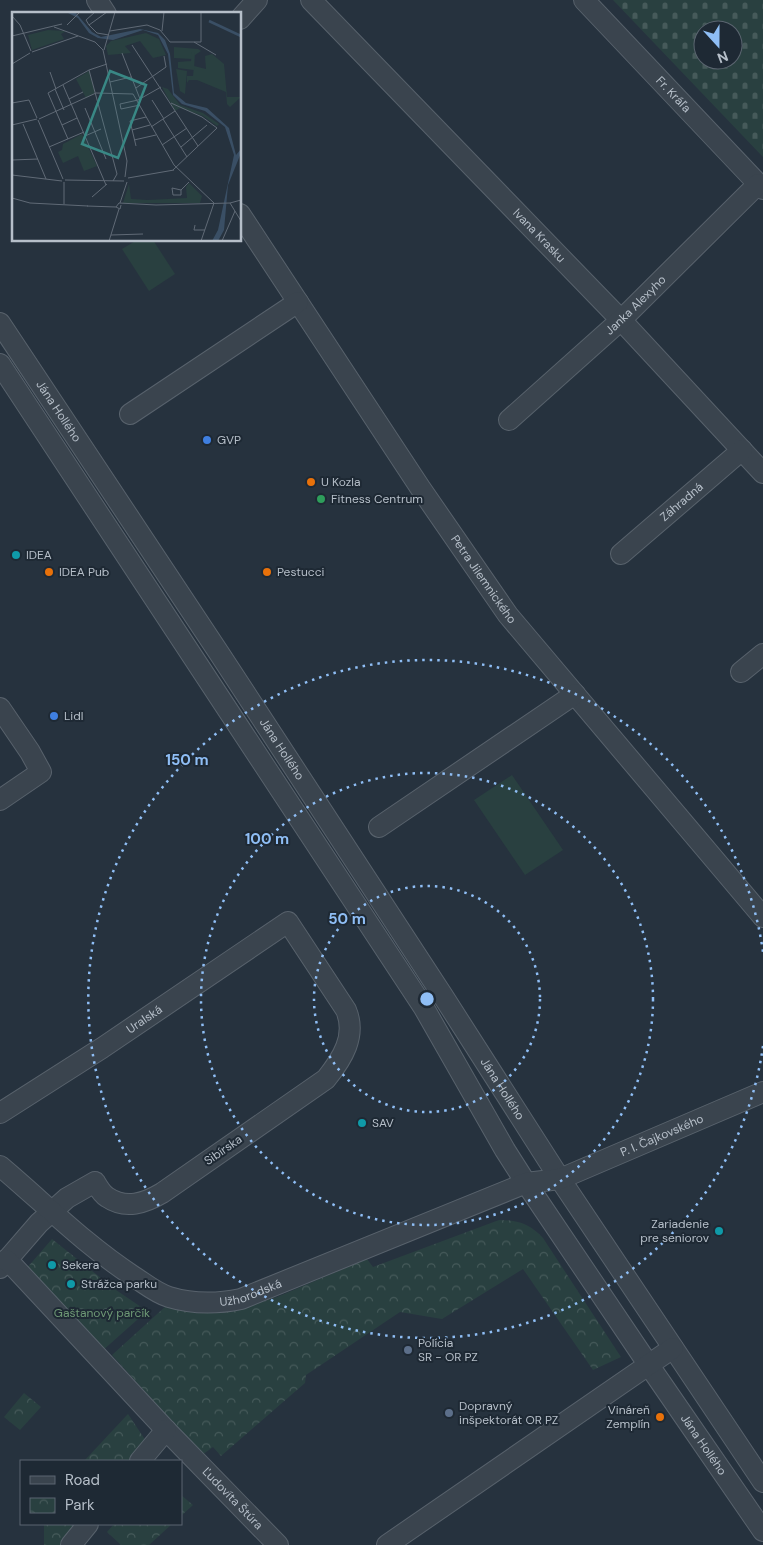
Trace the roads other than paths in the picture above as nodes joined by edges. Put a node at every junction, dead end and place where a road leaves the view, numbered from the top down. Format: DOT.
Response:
graph roads {
  1 [pos="97,0"];
  2 [pos="257,0"];
  3 [pos="311,0"];
  4 [pos="584,0"];
  5 [pos="105,12"];
  6 [pos="241,18"];
  7 [pos="761,186"];
  8 [pos="241,216"];
  9 [pos="298,302"];
  10 [pos="621,320"];
  11 [pos="0,323"];
  12 [pos="0,364"];
  13 [pos="130,414"];
  14 [pos="509,420"];
  15 [pos="742,450"];
  16 [pos="763,473"];
  17 [pos="621,554"];
  18 [pos="763,654"];
  19 [pos="741,672"];
  20 [pos="235,678"];
  21 [pos="216,691"];
  22 [pos="575,694"];
  23 [pos="0,708"];
  24 [pos="0,800"];
  25 [pos="379,827"];
  26 [pos="763,917"];
  27 [pos="288,922"];
  28 [pos="443,996"];
  29 [pos="424,1008"];
  30 [pos="763,1092"];
  31 [pos="0,1113"];
  32 [pos="0,1166"];
  33 [pos="560,1179"];
  34 [pos="526,1184"];
  35 [pos="52,1211"];
  36 [pos="3,1264"];
  37 [pos="673,1348"];
  38 [pos="648,1364"];
  39 [pos="725,1426"];
  40 [pos="166,1430"];
  41 [pos="700,1442"];
  42 [pos="141,1460"];
  43 [pos="763,1482"];
  44 [pos="87,1525"];
  45 [pos="763,1531"];
  46 [pos="71,1545"];
  47 [pos="278,1545"];
  48 [pos="387,1545"];
  1 -- 5 [label="street"];
  2 -- 6 [label="street"];
  3 -- 10 [label="street, Ivana Krasku"];
  4 -- 7 [label="street, Fr. Kráľa"];
  7 -- 10 [label="street, Janka Alexyho"];
  8 -- 9 [label="street, Petra Jilemnického"];
  9 -- 13 [label="street"];
  9 -- 22 [label="street, Petra Jilemnického"];
  10 -- 14 [label="street, Janka Alexyho"];
  10 -- 15 [label="street, Ivana Krasku"];
  11 -- 20 [label="street, Jána Hollého"];
  12 -- 21 [label="street, Jána Hollého"];
  15 -- 16 [label="street, Ivana Krasku"];
  15 -- 17 [label="street, Záhradná"];
  18 -- 19 [label="street"];
  20 -- 21 [label="street"];
  20 -- 28 [label="street, Jána Hollého"];
  21 -- 29 [label="street, Jána Hollého"];
  22 -- 25 [label="street"];
  22 -- 26 [label="street, Petra Jilemnického"];
  23 -- 24 [label="street"];
  27 -- 31 [label="street, Uralská"];
  27 -- 35 [label="street, Sibírska"];
  28 -- 29 [label="street"];
  28 -- 33 [label="street, Jána Hollého"];
  29 -- 34 [label="street, Jána Hollého"];
  30 -- 33 [label="street, P. I. Čajkovského"];
  32 -- 35 [label="street, Užhorodská"];
  33 -- 34 [label="street"];
  33 -- 37 [label="street, Jána Hollého"];
  34 -- 35 [label="street, Užhorodská"];
  34 -- 38 [label="street, Jána Hollého"];
  35 -- 36 [label="street"];
  36 -- 40 [label="street"];
  37 -- 38 [label="street"];
  37 -- 39 [label="street, Jána Hollého"];
  38 -- 41 [label="street, Jána Hollého"];
  38 -- 48 [label="street"];
  39 -- 41 [label="street"];
  39 -- 43 [label="street, Jána Hollého"];
  40 -- 42 [label="street"];
  40 -- 47 [label="street, Ľudovíta Štúra"];
  41 -- 45 [label="street, Jána Hollého"];
  44 -- 46 [label="street"];
}
